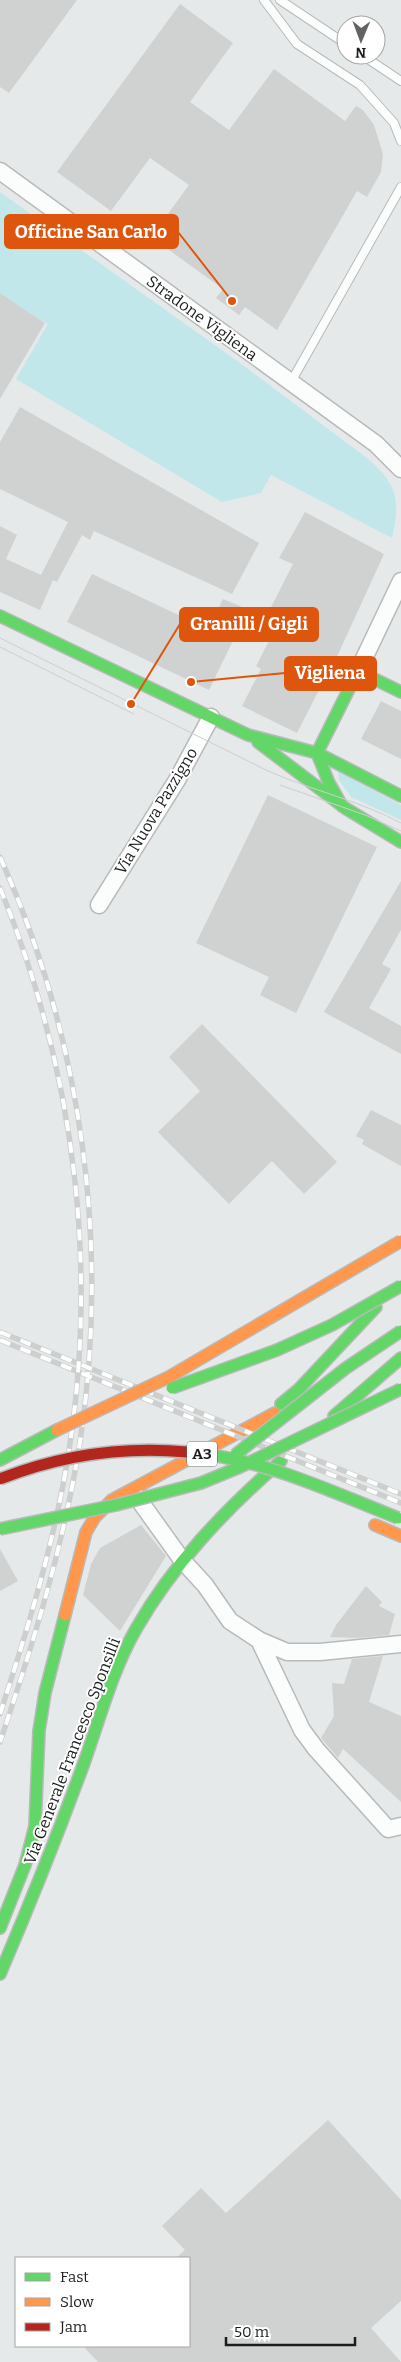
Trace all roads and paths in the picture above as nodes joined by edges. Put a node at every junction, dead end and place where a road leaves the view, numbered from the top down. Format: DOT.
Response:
graph roads {
  1 [pos="264,0"];
  2 [pos="280,0"];
  3 [pos="336,37"];
  4 [pos="377,65"];
  5 [pos="401,81"];
  6 [pos="401,142"];
  7 [pos="0,171"];
  8 [pos="401,187"];
  9 [pos="291,382"];
  10 [pos="401,469"];
  11 [pos="401,581"];
  12 [pos="0,616"];
  13 [pos="358,671"];
  14 [pos="401,692"];
  15 [pos="211,717"];
  16 [pos="250,736"];
  17 [pos="317,754"];
  18 [pos="401,796"];
  19 [pos="342,806"];
  20 [pos="401,842"];
  21 [pos="98,905"];
  22 [pos="401,1241"];
  23 [pos="401,1284"];
  24 [pos="401,1331"];
  25 [pos="401,1335"];
  26 [pos="401,1358"];
  27 [pos="401,1377"];
  28 [pos="401,1389"];
  29 [pos="344,1407"];
  30 [pos="265,1418"];
  31 [pos="57,1430"];
  32 [pos="0,1460"];
  33 [pos="154,1463"];
  34 [pos="38,1478"];
  35 [pos="0,1479"];
  36 [pos="274,1486"];
  37 [pos="131,1488"];
  38 [pos="0,1491"];
  39 [pos="151,1496"];
  40 [pos="399,1519"];
  41 [pos="371,1523"];
  42 [pos="0,1529"];
  43 [pos="401,1536"];
  44 [pos="182,1560"];
  45 [pos="259,1640"];
  46 [pos="401,1644"];
  47 [pos="401,1826"];
  48 [pos="0,1928"];
  49 [pos="0,1974"];
  1 -- 6 [label="lane"];
  2 -- 3 [label="lane"];
  4 -- 5 [label="lane"];
  7 -- 9 [label="street, Stradone Vigliena"];
  8 -- 9 [label="lane"];
  9 -- 10 [label="street, Stradone Vigliena"];
  11 -- 13 [label="street"];
  12 -- 15 [label="main road"];
  13 -- 14 [label="main road"];
  13 -- 17 [label="main road"];
  15 -- 16 [label="main road"];
  15 -- 21 [label="street, Via Nuova Pazzigno"];
  16 -- 17 [label="main road"];
  16 -- 19 [label="main road"];
  17 -- 18 [label="main road"];
  17 -- 19 [label="main road"];
  19 -- 20 [label="main road"];
  22 -- 31 [label="main road, bridge"];
  23 -- 30 [label="main road"];
  23 -- 31 [label="main road, bridge"];
  24 -- 39 [label="main road, A3, bridge"];
  25 -- 30 [label="main road"];
  26 -- 29 [label="main road"];
  27 -- 29 [label="main road"];
  28 -- 39 [label="main road, A3, bridge"];
  29 -- 44 [label="main road, Via Generale Francesco Sponsilli"];
  30 -- 37 [label="main road, Via Generale Francesco Sponsilli"];
  31 -- 32 [label="main road"];
  33 -- 36 [label="main road, A3, bridge"];
  34 -- 38 [label="main road"];
  35 -- 40 [label="main road, A3, bridge"];
  37 -- 44 [label="street"];
  37 -- 48 [label="main road, Via Generale Francesco Sponsilli"];
  39 -- 42 [label="main road, A3, bridge"];
  41 -- 43 [label="main road"];
  44 -- 45 [label="street"];
  44 -- 49 [label="main road, Via Generale Francesco Sponsilli"];
  45 -- 46 [label="street"];
  45 -- 47 [label="street"];
}
